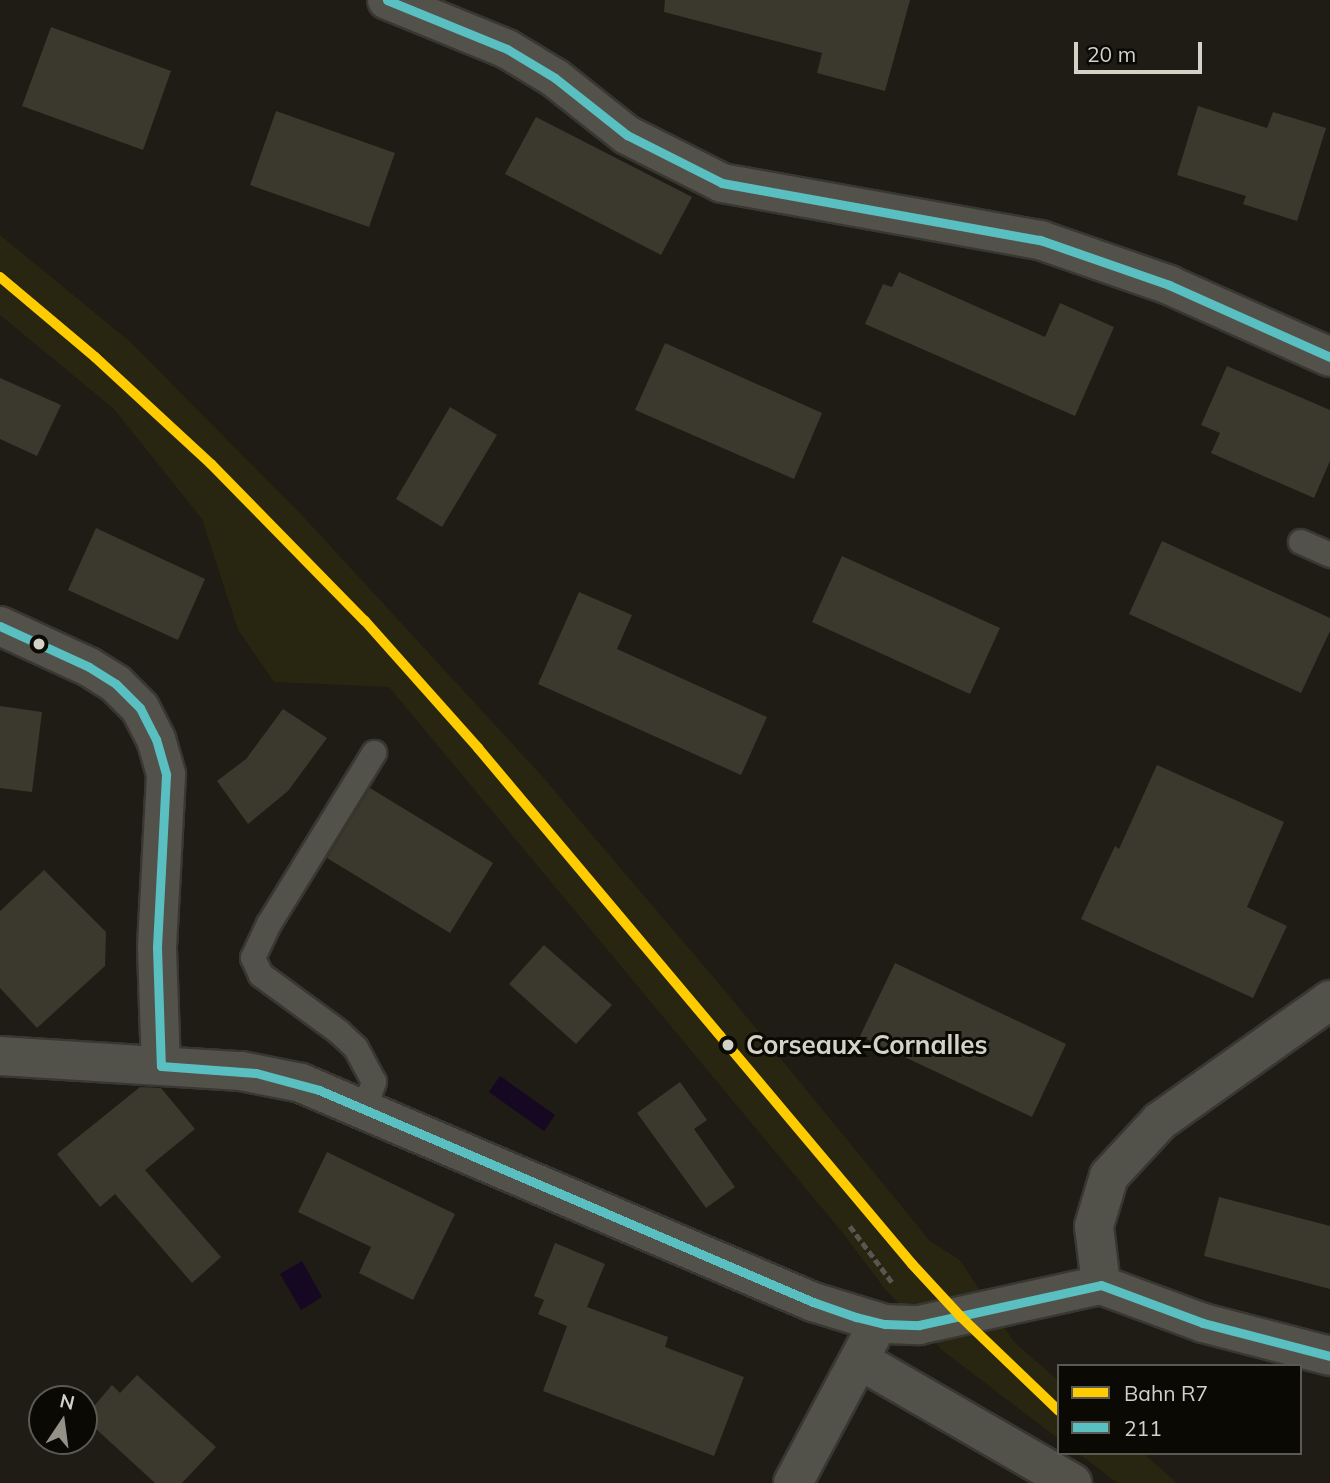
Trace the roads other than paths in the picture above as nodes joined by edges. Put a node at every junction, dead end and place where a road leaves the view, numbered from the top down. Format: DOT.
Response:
graph roads {
  1 [pos="387,0"];
  2 [pos="1330,357"];
  3 [pos="1301,542"];
  4 [pos="1330,555"];
  5 [pos="0,626"];
  6 [pos="374,753"];
  7 [pos="1330,1000"];
  8 [pos="0,1056"];
  9 [pos="161,1066"];
  10 [pos="365,1108"];
  11 [pos="1101,1285"];
  12 [pos="877,1322"];
  13 [pos="1330,1356"];
  14 [pos="861,1361"];
  15 [pos="793,1483"];
  16 [pos="1072,1483"];
  1 -- 2 [label="street"];
  3 -- 4 [label="lane"];
  5 -- 9 [label="street"];
  6 -- 10 [label="lane"];
  7 -- 11 [label="street"];
  8 -- 9 [label="street"];
  9 -- 10 [label="street"];
  10 -- 12 [label="street"];
  11 -- 12 [label="street"];
  11 -- 13 [label="street"];
  12 -- 14 [label="street"];
  14 -- 15 [label="street"];
  14 -- 16 [label="street"];
}
